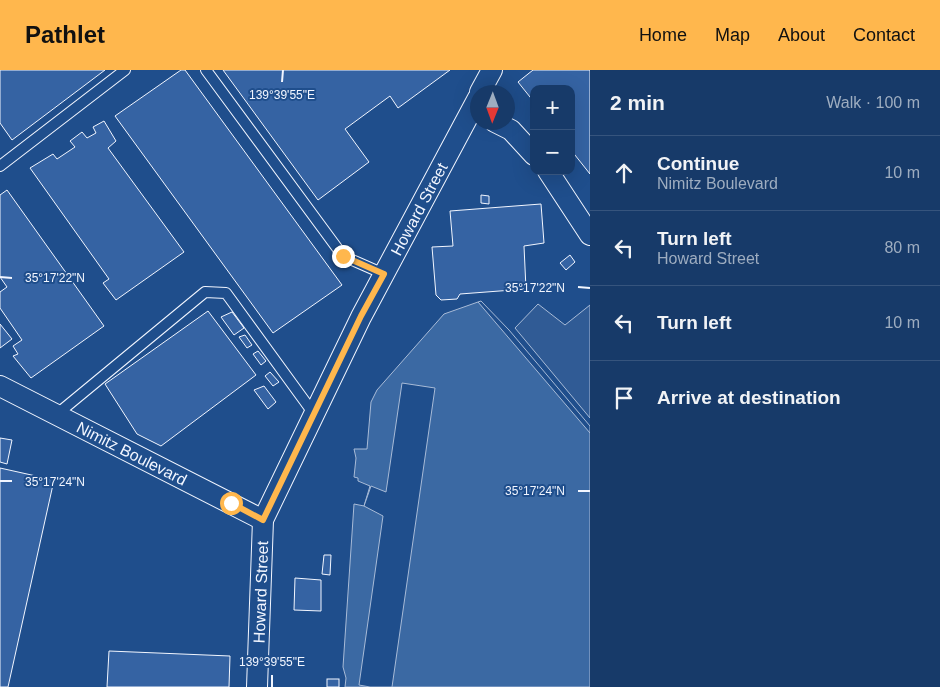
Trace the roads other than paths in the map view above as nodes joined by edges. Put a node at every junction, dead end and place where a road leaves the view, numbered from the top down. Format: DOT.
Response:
graph roads {
  1 [pos="125,70"];
  2 [pos="206,70"];
  3 [pos="492,70"];
  4 [pos="485,85"];
  5 [pos="470,116"];
  6 [pos="511,130"];
  7 [pos="530,151"];
  8 [pos="0,166"];
  9 [pos="551,175"];
  10 [pos="590,235"];
  11 [pos="384,274"];
  12 [pos="0,386"];
  13 [pos="314,414"];
  14 [pos="56,415"];
  15 [pos="263,520"];
  16 [pos="256,687"];
  1 -- 8 [label="lane"];
  2 -- 11 [label="lane"];
  3 -- 4 [label="street, Howard Street"];
  5 -- 11 [label="street, Howard Street"];
  6 -- 7 [label="street"];
  9 -- 10 [label="street"];
  11 -- 13 [label="street, Howard Street"];
  12 -- 14 [label="street, Nimitz Boulevard"];
  13 -- 14 [label="lane"];
  13 -- 15 [label="street, Howard Street"];
  14 -- 15 [label="street, Nimitz Boulevard"];
  15 -- 16 [label="street, Howard Street"];
}
